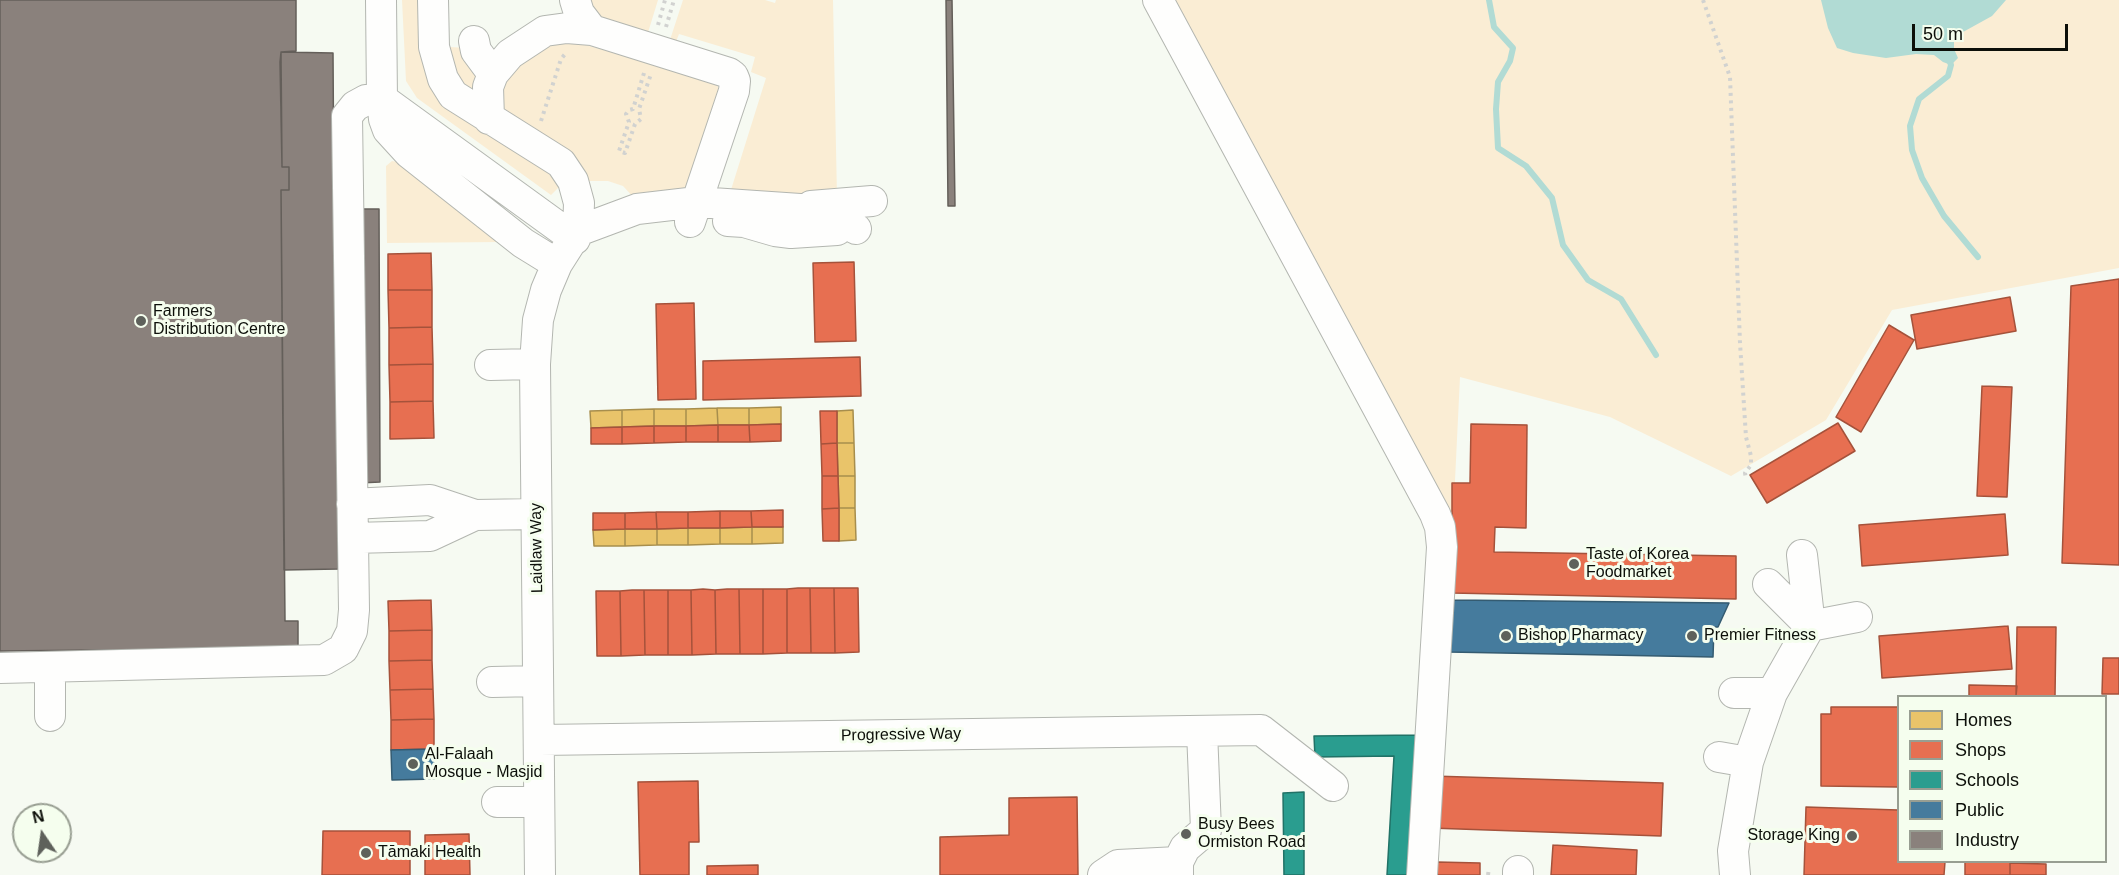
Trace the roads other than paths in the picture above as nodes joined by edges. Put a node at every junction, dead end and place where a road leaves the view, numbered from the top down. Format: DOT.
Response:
graph roads {
  1 [pos="381,0"];
  2 [pos="433,0"];
  3 [pos="574,0"];
  4 [pos="1158,0"];
  5 [pos="474,41"];
  6 [pos="583,41"];
  7 [pos="493,74"];
  8 [pos="382,99"];
  9 [pos="489,119"];
  10 [pos="872,201"];
  11 [pos="800,208"];
  12 [pos="694,212"];
  13 [pos="576,235"];
  14 [pos="557,264"];
  15 [pos="535,364"];
  16 [pos="490,365"];
  17 [pos="352,504"];
  18 [pos="536,514"];
  19 [pos="476,515"];
  20 [pos="353,537"];
  21 [pos="1802,555"];
  22 [pos="1768,584"];
  23 [pos="1857,617"];
  24 [pos="1810,626"];
  25 [pos="50,666"];
  26 [pos="0,668"];
  27 [pos="538,681"];
  28 [pos="492,682"];
  29 [pos="1734,693"];
  30 [pos="1772,693"];
  31 [pos="50,716"];
  32 [pos="1203,731"];
  33 [pos="540,740"];
  34 [pos="1719,758"];
  35 [pos="1748,762"];
  36 [pos="1333,786"];
  37 [pos="497,802"];
  38 [pos="539,802"];
  39 [pos="1178,868"];
  40 [pos="540,875"];
  41 [pos="1103,875"];
  42 [pos="1422,875"];
  43 [pos="1735,875"];
  1 -- 8 [label="street"];
  2 -- 9 [label="street"];
  3 -- 6 [label="street"];
  4 -- 42 [label="street"];
  5 -- 7 [label="street"];
  6 -- 7 [label="street"];
  6 -- 12 [label="street"];
  7 -- 9 [label="street"];
  8 -- 13 [label="street"];
  8 -- 14 [label="street"];
  8 -- 17 [label="street"];
  9 -- 13 [label="street"];
  10 -- 11 [label="street"];
  11 -- 12 [label="street"];
  11 -- 12 [label="street"];
  12 -- 13 [label="street"];
  13 -- 14 [label="street, Laidlaw Way"];
  14 -- 15 [label="street, Laidlaw Way"];
  15 -- 16 [label="street"];
  15 -- 18 [label="street, Laidlaw Way"];
  17 -- 19 [label="street"];
  17 -- 20 [label="street"];
  18 -- 19 [label="street"];
  18 -- 27 [label="street, Laidlaw Way"];
  19 -- 20 [label="street"];
  20 -- 25 [label="street"];
  21 -- 24 [label="street"];
  22 -- 24 [label="street"];
  23 -- 24 [label="street"];
  24 -- 30 [label="street"];
  25 -- 26 [label="street"];
  25 -- 31 [label="street"];
  27 -- 28 [label="street"];
  27 -- 33 [label="street, Laidlaw Way"];
  29 -- 30 [label="street"];
  30 -- 35 [label="street"];
  32 -- 33 [label="street, Progressive Way"];
  32 -- 36 [label="street, Progressive Way"];
  32 -- 39 [label="street"];
  33 -- 38 [label="street, Laidlaw Way"];
  34 -- 35 [label="street"];
  35 -- 43 [label="street"];
  37 -- 38 [label="street"];
  38 -- 40 [label="street, Laidlaw Way"];
  39 -- 41 [label="street"];
}
